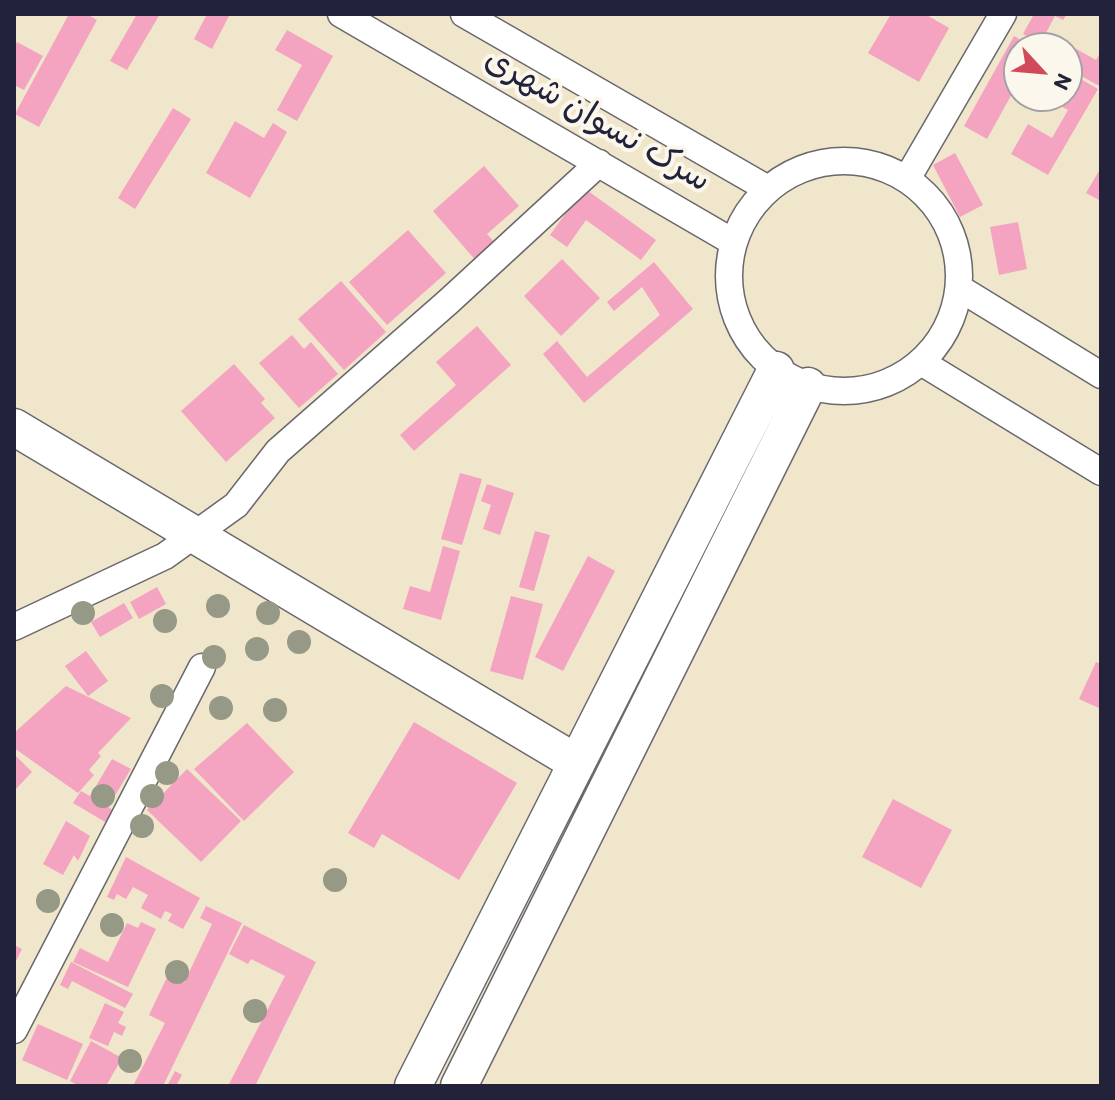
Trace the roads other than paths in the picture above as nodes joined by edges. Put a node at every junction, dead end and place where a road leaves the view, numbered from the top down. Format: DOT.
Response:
graph roads {
  1 [pos="341,14"];
  2 [pos="464,14"];
  3 [pos="1003,14"];
  4 [pos="599,163"];
  5 [pos="907,179"];
  6 [pos="768,189"];
  7 [pos="733,242"];
  8 [pos="959,288"];
  9 [pos="921,362"];
  10 [pos="1099,369"];
  11 [pos="776,370"];
  12 [pos="808,386"];
  13 [pos="14,427"];
  14 [pos="1101,472"];
  15 [pos="195,535"];
  16 [pos="14,627"];
  17 [pos="202,667"];
  18 [pos="577,763"];
  19 [pos="14,1030"];
  20 [pos="413,1086"];
  21 [pos="459,1086"];
  1 -- 4 [label="street, سرک نسوان شهری"];
  2 -- 6 [label="street, سرک نسوان شهری"];
  3 -- 5 [label="street"];
  4 -- 7 [label="street, سرک نسوان شهری"];
  4 -- 15 [label="street"];
  5 -- 6 [label="street"];
  5 -- 8 [label="street"];
  6 -- 7 [label="street"];
  7 -- 11 [label="street"];
  8 -- 9 [label="street"];
  8 -- 10 [label="street"];
  9 -- 12 [label="street"];
  9 -- 14 [label="street"];
  11 -- 12 [label="street"];
  11 -- 18 [label="street"];
  12 -- 21 [label="street"];
  13 -- 15 [label="street"];
  15 -- 16 [label="street"];
  15 -- 18 [label="street"];
  17 -- 19 [label="street"];
  18 -- 20 [label="street"];
}
